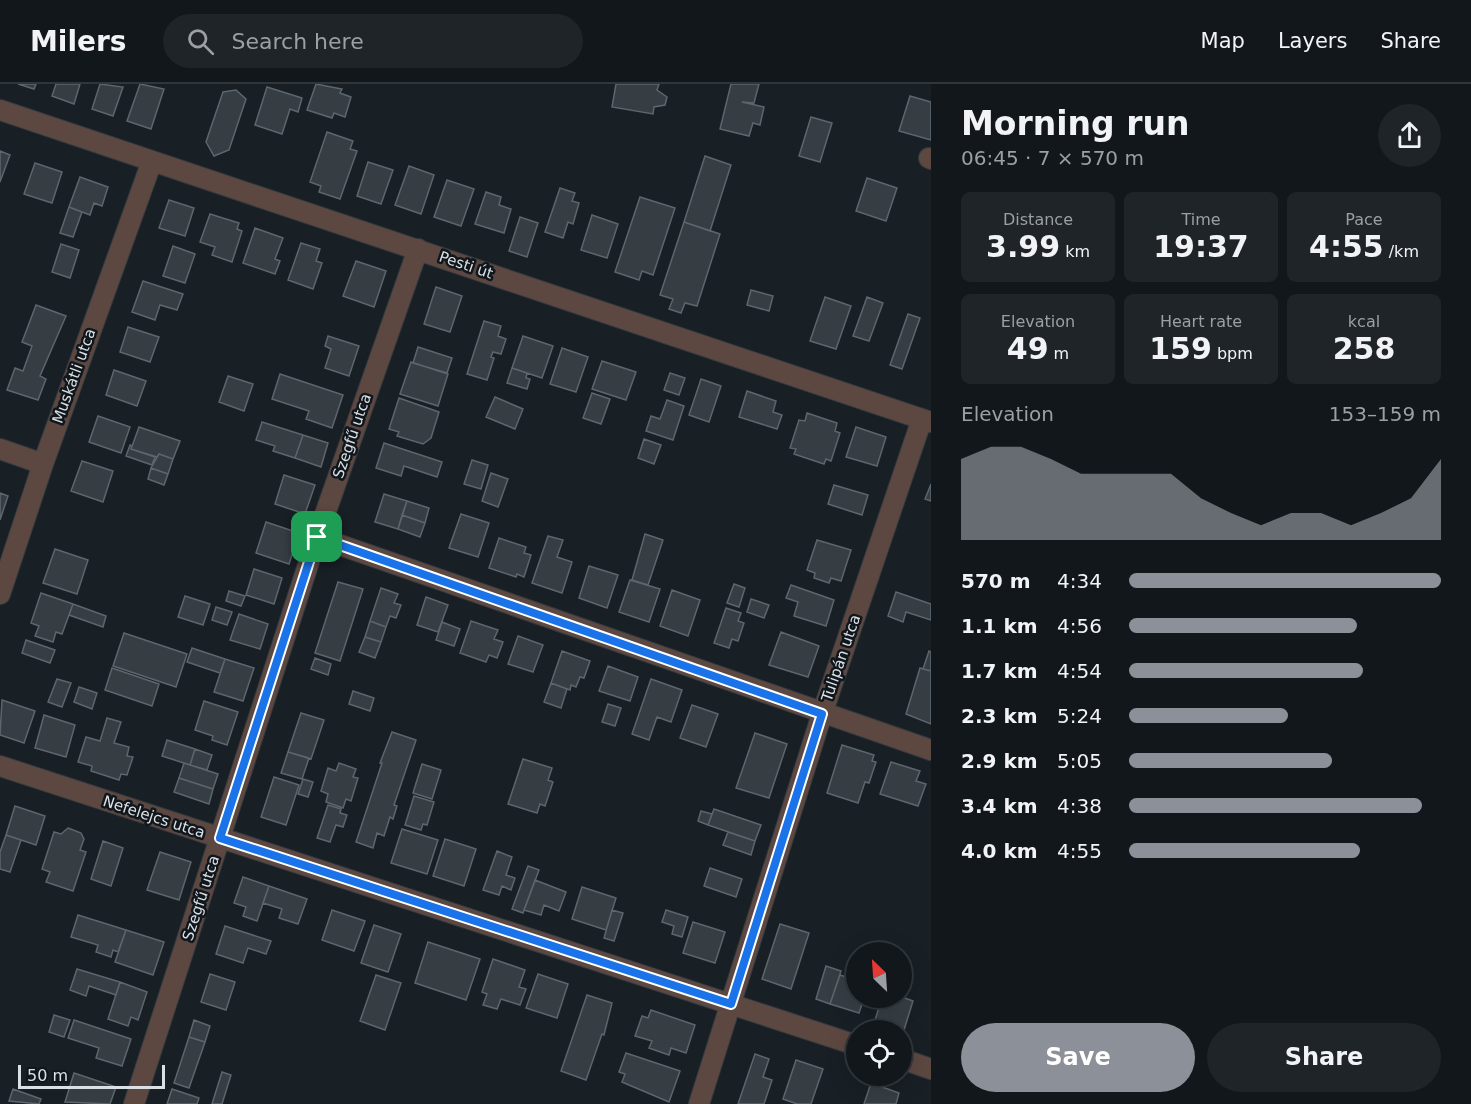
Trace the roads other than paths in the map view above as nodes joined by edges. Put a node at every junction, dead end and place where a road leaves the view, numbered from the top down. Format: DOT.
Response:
graph roads {
  1 [pos="0,110"];
  2 [pos="152,160"];
  3 [pos="418,249"];
  4 [pos="927,421"];
  5 [pos="0,449"];
  6 [pos="43,464"];
  7 [pos="317,537"];
  8 [pos="0,594"];
  9 [pos="822,714"];
  10 [pos="931,750"];
  11 [pos="0,766"];
  12 [pos="220,838"];
  13 [pos="731,1004"];
  14 [pos="846,1042"];
  15 [pos="912,1062"];
  16 [pos="931,1069"];
  17 [pos="134,1104"];
  18 [pos="699,1104"];
  1 -- 2 [label="street, Pesti út"];
  2 -- 3 [label="street, Pesti út"];
  2 -- 6 [label="street, Muskátli utca"];
  3 -- 4 [label="street, Pesti út"];
  3 -- 7 [label="street, Szegfű utca"];
  4 -- 9 [label="street, Tulipán utca"];
  5 -- 6 [label="street"];
  6 -- 8 [label="street, Muskátli utca"];
  7 -- 9 [label="street"];
  7 -- 12 [label="street, Szegfű utca"];
  9 -- 10 [label="street"];
  9 -- 13 [label="street, Tulipán utca"];
  11 -- 12 [label="street, Nefelejcs utca"];
  12 -- 13 [label="street, Nefelejcs utca"];
  12 -- 17 [label="street, Szegfű utca"];
  13 -- 14 [label="street, Nefelejcs utca"];
  13 -- 18 [label="street, Tulipán utca"];
  15 -- 16 [label="street"];
}
